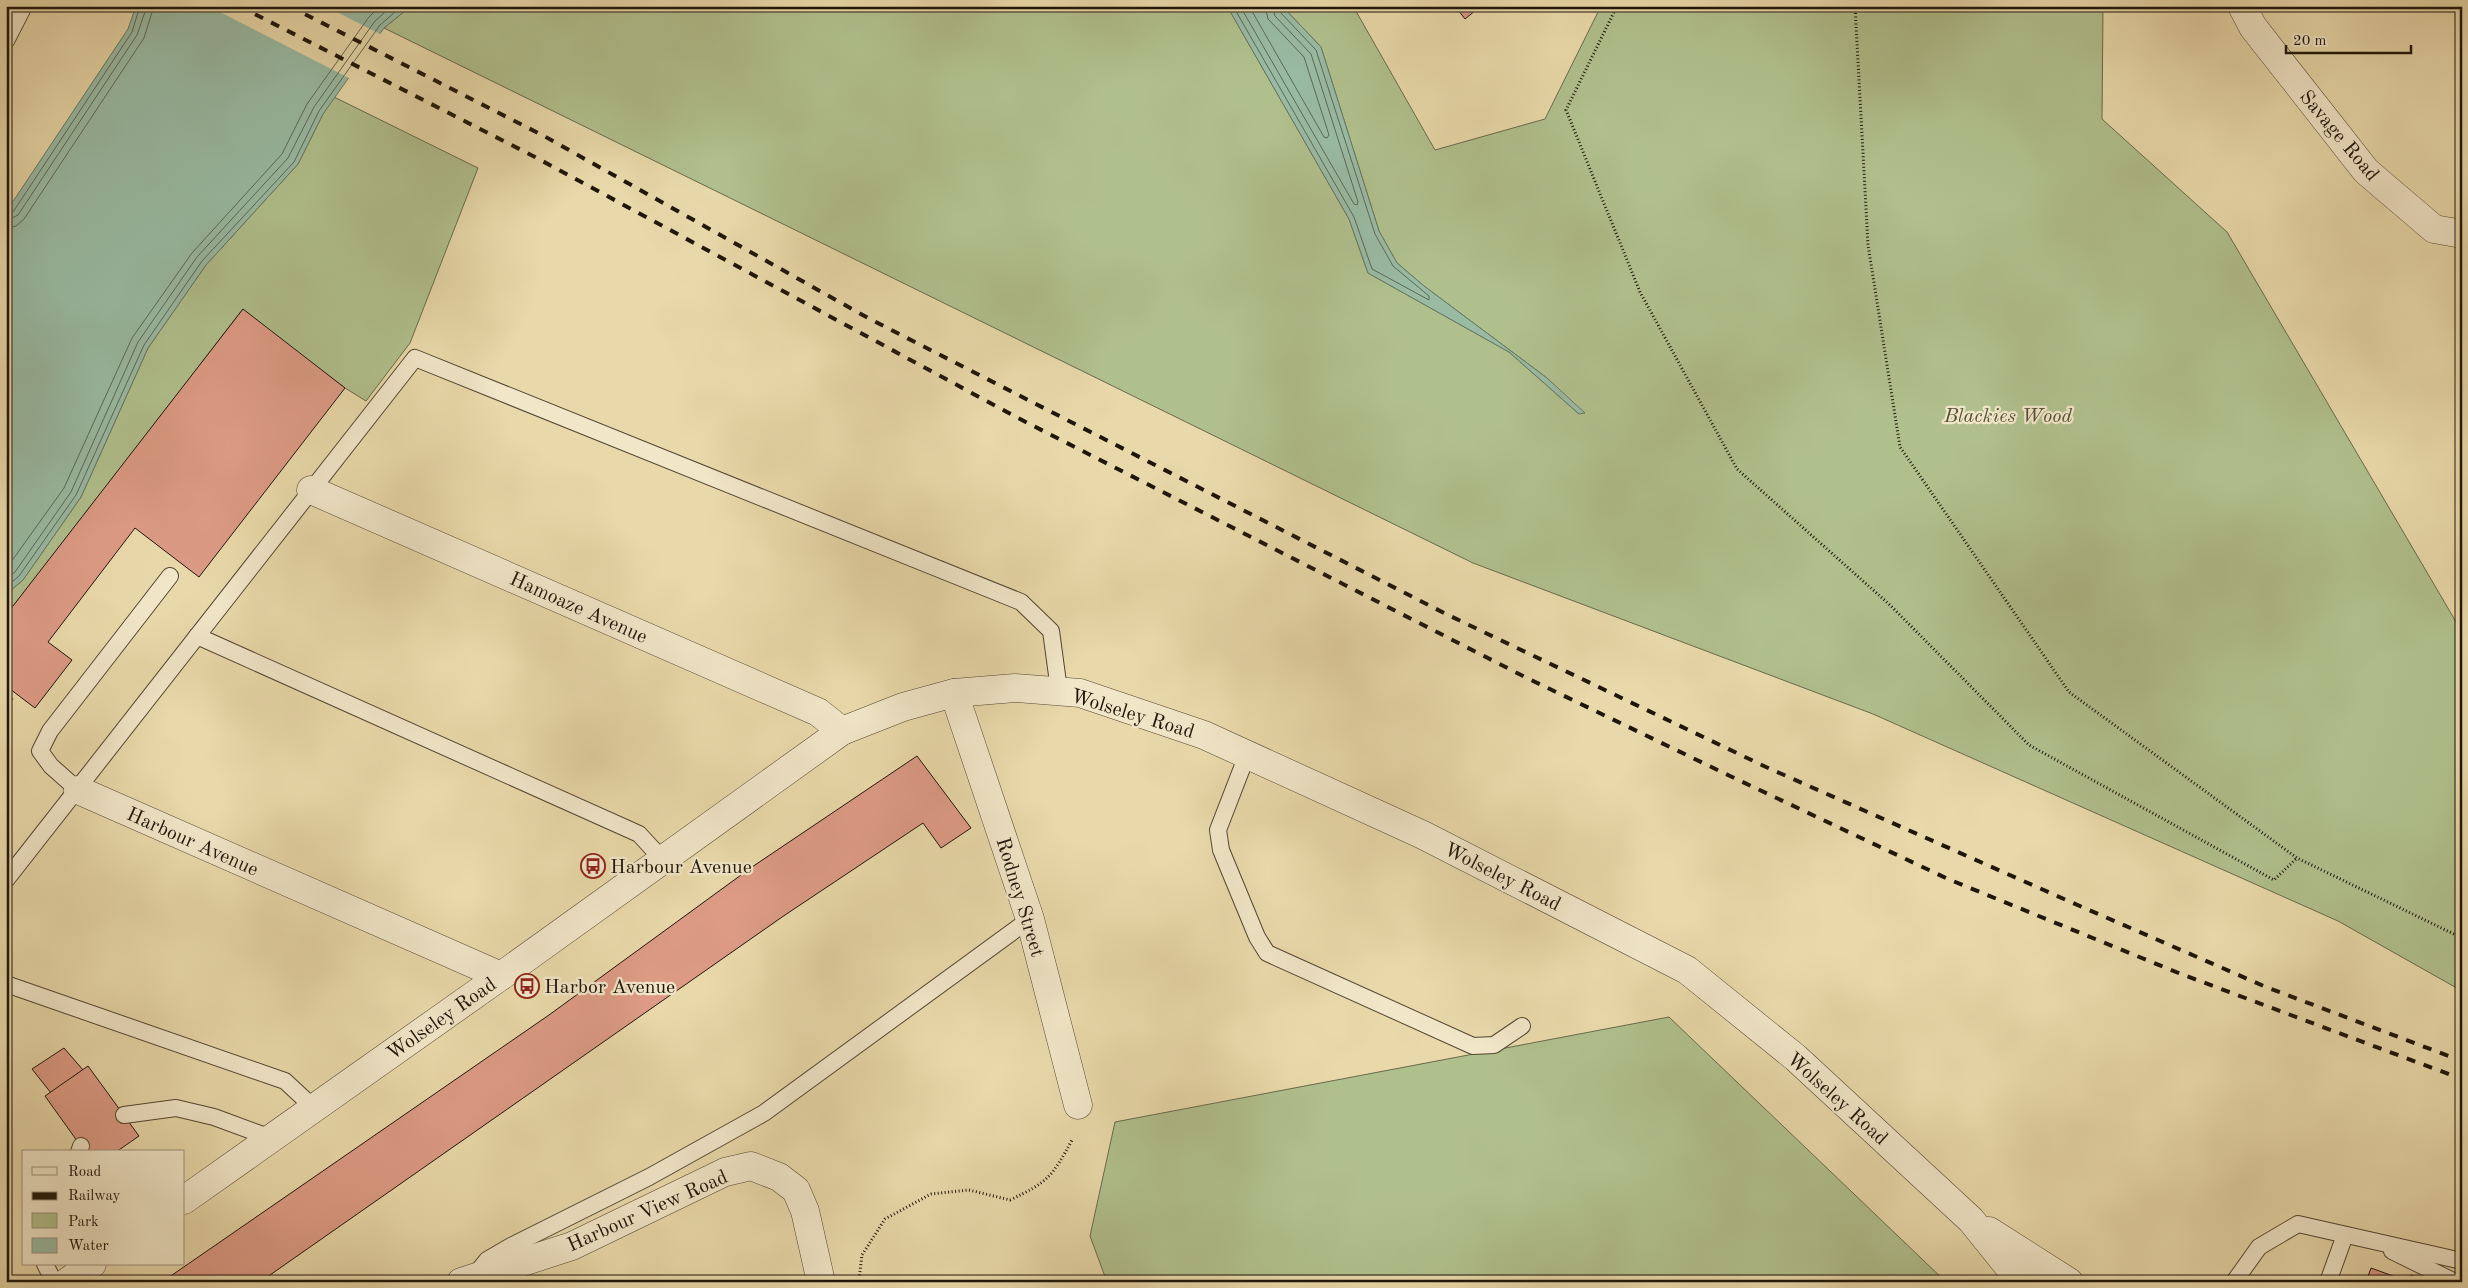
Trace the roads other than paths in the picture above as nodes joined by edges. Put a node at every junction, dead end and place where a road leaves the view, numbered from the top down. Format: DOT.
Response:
graph roads {
  1 [pos="24,6"];
  2 [pos="2242,6"];
  3 [pos="6,41"];
  4 [pos="2462,234"];
  5 [pos="311,490"];
  6 [pos="170,576"];
  7 [pos="196,636"];
  8 [pos="1060,690"];
  9 [pos="954,693"];
  10 [pos="842,731"];
  11 [pos="1247,755"];
  12 [pos="78,790"];
  13 [pos="663,860"];
  14 [pos="6,880"];
  15 [pos="1030,919"];
  16 [pos="501,976"];
  17 [pos="6,984"];
  18 [pos="1522,1026"];
  19 [pos="1078,1105"];
  20 [pos="314,1108"];
  21 [pos="124,1115"];
  22 [pos="271,1138"];
  23 [pos="185,1199"];
  24 [pos="1971,1220"];
  25 [pos="2345,1234"];
  26 [pos="2369,1240"];
  27 [pos="2462,1260"];
  28 [pos="47,1266"];
  29 [pos="89,1266"];
  30 [pos="466,1280"];
  31 [pos="54,1282"];
  32 [pos="67,1282"];
  33 [pos="821,1282"];
  34 [pos="2021,1282"];
  35 [pos="2069,1282"];
  36 [pos="2234,1282"];
  37 [pos="2328,1282"];
  38 [pos="2455,1282"];
  1 -- 3 [label="lane"];
  2 -- 4 [label="street, Savage Road"];
  5 -- 7 [label="lane"];
  5 -- 8 [label="lane"];
  5 -- 10 [label="street, Hamoaze Avenue"];
  6 -- 12 [label="lane"];
  7 -- 12 [label="lane"];
  7 -- 13 [label="lane"];
  8 -- 9 [label="street, Wolseley Road"];
  8 -- 11 [label="street, Wolseley Road"];
  9 -- 10 [label="street, Wolseley Road"];
  9 -- 15 [label="street, Rodney Street"];
  10 -- 13 [label="street, Wolseley Road"];
  11 -- 18 [label="lane"];
  11 -- 24 [label="street, Wolseley Road"];
  12 -- 14 [label="lane"];
  12 -- 16 [label="street, Harbour Avenue"];
  13 -- 16 [label="street, Wolseley Road"];
  15 -- 19 [label="street, Rodney Street"];
  15 -- 30 [label="lane"];
  16 -- 20 [label="street, Wolseley Road"];
  17 -- 20 [label="lane"];
  20 -- 22 [label="street, Wolseley Road"];
  21 -- 22 [label="lane"];
  22 -- 23 [label="street, Wolseley Road"];
  24 -- 34 [label="street, Wolseley Road"];
  24 -- 35 [label="street, Wolseley Road"];
  25 -- 26 [label="lane"];
  25 -- 36 [label="lane"];
  25 -- 37 [label="lane"];
  26 -- 27 [label="lane"];
  26 -- 38 [label="lane"];
  28 -- 31 [label="lane"];
  29 -- 32 [label="street"];
  30 -- 33 [label="street, Harbour View Road"];
}
